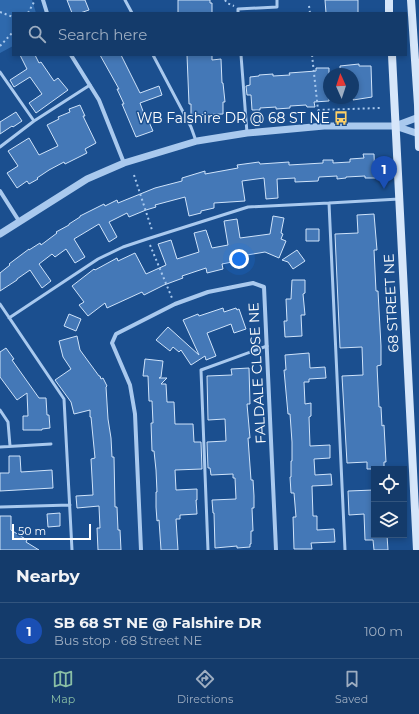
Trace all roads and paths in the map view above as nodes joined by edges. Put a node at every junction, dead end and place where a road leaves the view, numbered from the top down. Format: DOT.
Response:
graph roads {
  1 [pos="43,0"];
  2 [pos="125,0"];
  3 [pos="225,0"];
  4 [pos="277,0"];
  5 [pos="389,0"];
  6 [pos="411,0"];
  7 [pos="309,6"];
  8 [pos="238,9"];
  9 [pos="0,12"];
  10 [pos="29,12"];
  11 [pos="47,12"];
  12 [pos="131,12"];
  13 [pos="310,12"];
  14 [pos="390,12"];
  15 [pos="12,17"];
  16 [pos="12,33"];
  17 [pos="0,46"];
  18 [pos="72,56"];
  19 [pos="154,56"];
  20 [pos="241,56"];
  21 [pos="312,56"];
  22 [pos="392,56"];
  23 [pos="0,72"];
  24 [pos="90,85"];
  25 [pos="380,108"];
  26 [pos="419,117"];
  27 [pos="34,121"];
  28 [pos="395,126"];
  29 [pos="247,132"];
  30 [pos="419,134"];
  31 [pos="196,141"];
  32 [pos="0,147"];
  33 [pos="419,147"];
  34 [pos="124,163"];
  35 [pos="134,175"];
  36 [pos="0,191"];
  37 [pos="399,199"];
  38 [pos="329,203"];
  39 [pos="19,221"];
  40 [pos="0,234"];
  41 [pos="154,236"];
  42 [pos="147,238"];
  43 [pos="0,304"];
  44 [pos="175,304"];
  45 [pos="10,318"];
  46 [pos="267,346"];
  47 [pos="0,410"];
  48 [pos="51,444"];
  49 [pos="10,446"];
  50 [pos="0,447"];
  51 [pos="70,505"];
  52 [pos="0,508"];
  53 [pos="72,550"];
  54 [pos="141,550"];
  55 [pos="208,550"];
  56 [pos="276,550"];
  57 [pos="345,550"];
  58 [pos="417,550"];
  1 -- 10 [label="path"];
  1 -- 11 [label="street"];
  2 -- 12 [label="lane"];
  3 -- 8 [label="path"];
  4 -- 8 [label="lane"];
  5 -- 14 [label="main road"];
  6 -- 26 [label="main road"];
  7 -- 13 [label="path"];
  9 -- 15 [label="path"];
  16 -- 17 [label="path"];
  18 -- 24 [label="street"];
  19 -- 31 [label="lane"];
  20 -- 29 [label="lane"];
  21 -- 25 [label="path"];
  22 -- 28 [label="main road, 68 STREET NE"];
  23 -- 27 [label="lane"];
  24 -- 27 [label="lane"];
  24 -- 34 [label="street"];
  26 -- 28 [label="street"];
  26 -- 30 [label="main road"];
  27 -- 32 [label="lane"];
  28 -- 29 [label="street"];
  28 -- 30 [label="street"];
  28 -- 37 [label="main road, 68 STREET NE"];
  29 -- 31 [label="street"];
  30 -- 33 [label="main road"];
  31 -- 34 [label="street"];
  34 -- 39 [label="street"];
  35 -- 41 [label="path"];
  36 -- 39 [label="street"];
  37 -- 38 [label="lane"];
  37 -- 58 [label="main road, 68 STREET NE"];
  38 -- 41 [label="lane"];
  38 -- 57 [label="lane"];
  39 -- 40 [label="street"];
  41 -- 42 [label="lane"];
  42 -- 44 [label="path"];
  42 -- 45 [label="lane"];
  43 -- 45 [label="lane"];
  44 -- 46 [label="street, FALDALE CLOSE NE"];
  44 -- 54 [label="street, FALDALE CLOSE NE"];
  45 -- 51 [label="lane"];
  46 -- 55 [label="lane"];
  46 -- 56 [label="street, FALDALE CLOSE NE"];
  47 -- 49 [label="lane"];
  48 -- 49 [label="lane"];
  49 -- 50 [label="lane"];
  51 -- 52 [label="lane"];
  51 -- 53 [label="lane"];
}
